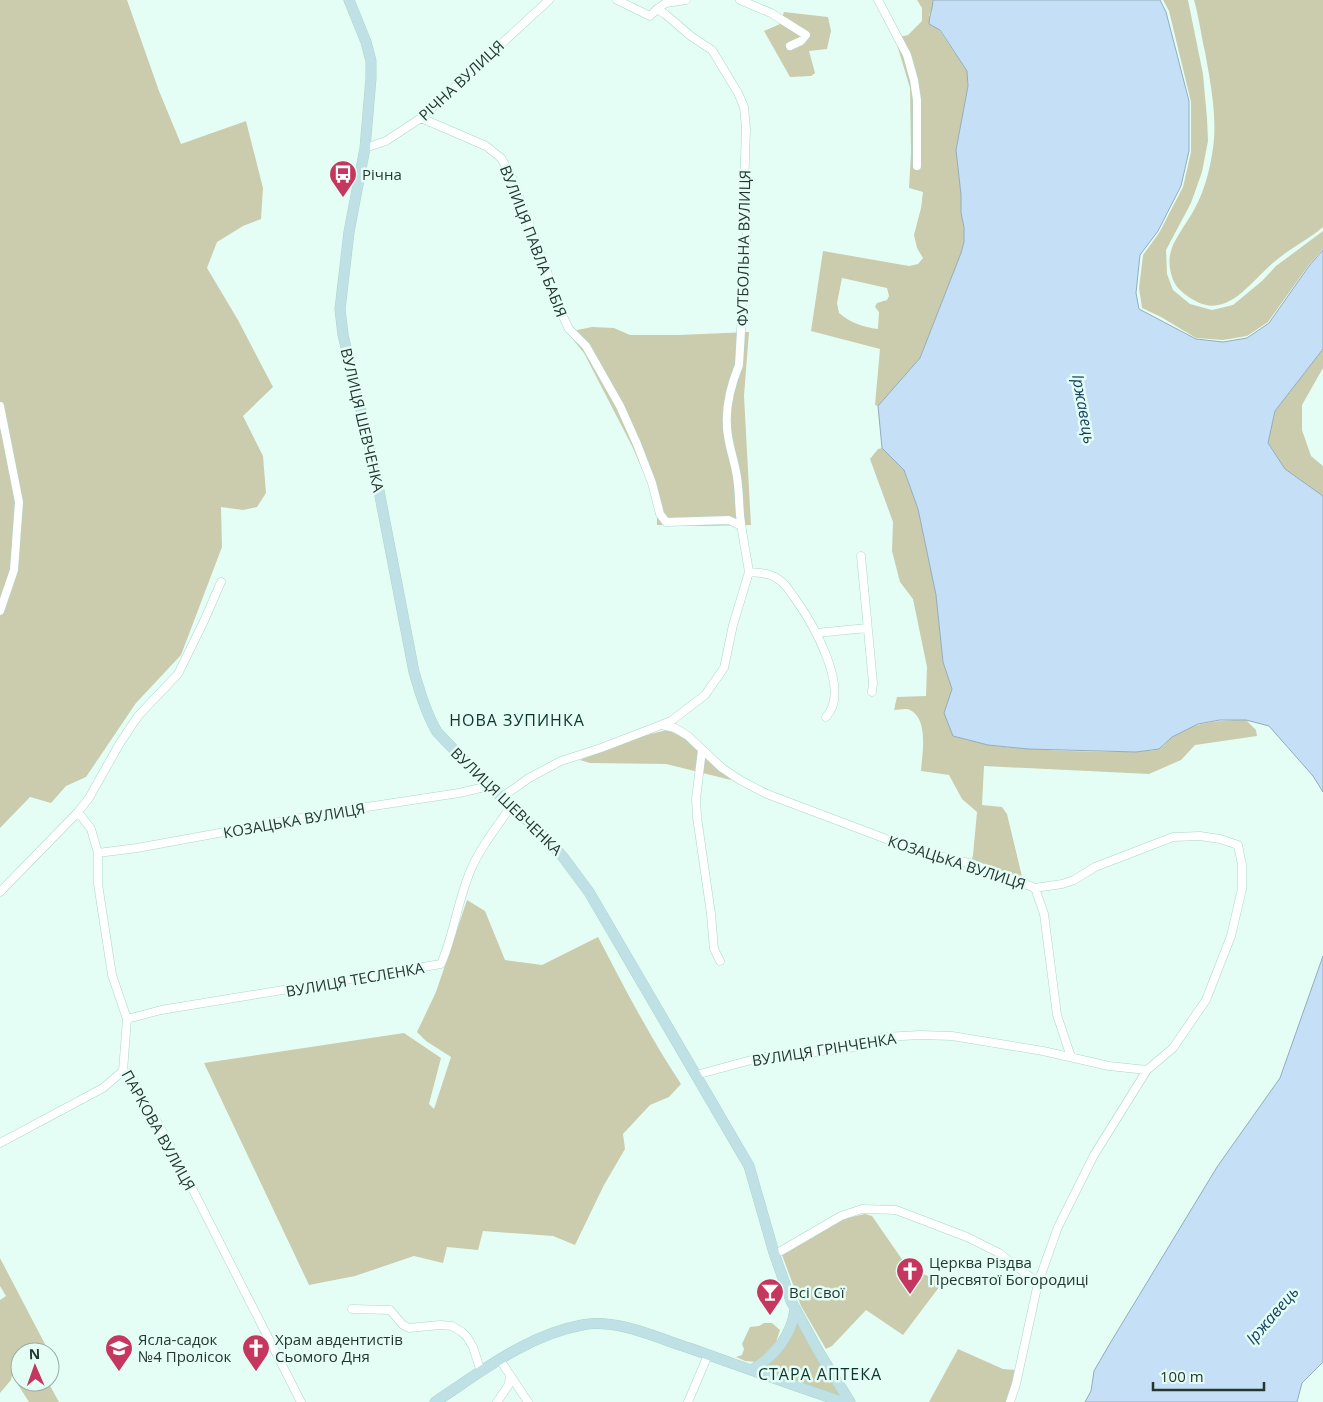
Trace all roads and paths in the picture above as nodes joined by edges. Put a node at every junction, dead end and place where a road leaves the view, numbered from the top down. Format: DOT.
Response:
graph roads {
  1 [pos="349,0"];
  2 [pos="549,0"];
  3 [pos="617,0"];
  4 [pos="658,0"];
  5 [pos="686,0"];
  6 [pos="740,0"];
  7 [pos="878,0"];
  8 [pos="657,9"];
  9 [pos="790,46"];
  10 [pos="421,118"];
  11 [pos="365,148"];
  12 [pos="917,166"];
  13 [pos="0,406"];
  14 [pos="741,526"];
  15 [pos="861,556"];
  16 [pos="749,572"];
  17 [pos="221,582"];
  18 [pos="0,611"];
  19 [pos="867,628"];
  20 [pos="816,633"];
  21 [pos="872,692"];
  22 [pos="826,717"];
  23 [pos="661,726"];
  24 [pos="702,750"];
  25 [pos="489,786"];
  26 [pos="502,797"];
  27 [pos="511,806"];
  28 [pos="78,812"];
  29 [pos="98,852"];
  30 [pos="1035,888"];
  31 [pos="0,892"];
  32 [pos="720,961"];
  33 [pos="126,1019"];
  34 [pos="1071,1057"];
  35 [pos="1147,1070"];
  36 [pos="123,1071"];
  37 [pos="696,1075"];
  38 [pos="0,1143"];
  39 [pos="774,1253"];
  40 [pos="1038,1283"];
  41 [pos="352,1309"];
  42 [pos="795,1309"];
  43 [pos="708,1355"];
  44 [pos="500,1360"];
  45 [pos="753,1369"];
  46 [pos="481,1372"];
  47 [pos="510,1378"];
  48 [pos="832,1400"];
  49 [pos="301,1402"];
  50 [pos="435,1402"];
  51 [pos="497,1402"];
  52 [pos="528,1402"];
  53 [pos="688,1402"];
  54 [pos="843,1402"];
  55 [pos="850,1402"];
  56 [pos="1010,1402"];
  1 -- 11 [label="street, ВУЛИЦЯ ШЕВЧЕНКА"];
  2 -- 10 [label="street, РІЧНА ВУЛИЦЯ"];
  3 -- 8 [label="street"];
  4 -- 8 [label="street"];
  5 -- 8 [label="street"];
  6 -- 9 [label="street"];
  7 -- 12 [label="street"];
  8 -- 14 [label="street, ФУТБОЛЬНА ВУЛИЦЯ"];
  10 -- 11 [label="street, РІЧНА ВУЛИЦЯ"];
  10 -- 14 [label="street, ВУЛИЦЯ ПАВЛА БАБІЯ"];
  11 -- 25 [label="street, ВУЛИЦЯ ШЕВЧЕНКА"];
  13 -- 18 [label="street"];
  14 -- 16 [label="street, ФУТБОЛЬНА ВУЛИЦЯ"];
  15 -- 19 [label="street"];
  16 -- 20 [label="street"];
  16 -- 23 [label="street"];
  17 -- 28 [label="street"];
  19 -- 20 [label="street"];
  19 -- 21 [label="street"];
  20 -- 22 [label="street"];
  23 -- 24 [label="street, КОЗАЦЬКА ВУЛИЦЯ"];
  23 -- 26 [label="street"];
  24 -- 30 [label="street, КОЗАЦЬКА ВУЛИЦЯ"];
  24 -- 32 [label="street"];
  25 -- 26 [label="street, ВУЛИЦЯ ШЕВЧЕНКА"];
  25 -- 29 [label="street, КОЗАЦЬКА ВУЛИЦЯ"];
  26 -- 27 [label="street, ВУЛИЦЯ ШЕВЧЕНКА"];
  27 -- 33 [label="street, ВУЛИЦЯ ТЕСЛЕНКА"];
  27 -- 37 [label="street, ВУЛИЦЯ ШЕВЧЕНКА"];
  28 -- 29 [label="street, ПАРКОВА ВУЛИЦЯ"];
  28 -- 31 [label="street"];
  29 -- 33 [label="street, ПАРКОВА ВУЛИЦЯ"];
  30 -- 34 [label="street"];
  30 -- 35 [label="street, КОЗАЦЬКА ВУЛИЦЯ"];
  33 -- 36 [label="street, ПАРКОВА ВУЛИЦЯ"];
  34 -- 35 [label="street, ВУЛИЦЯ ГРІНЧЕНКА"];
  34 -- 37 [label="street, ВУЛИЦЯ ГРІНЧЕНКА"];
  35 -- 40 [label="street, КОЗАЦЬКА ВУЛИЦЯ"];
  36 -- 38 [label="street"];
  36 -- 49 [label="street, ПАРКОВА ВУЛИЦЯ"];
  37 -- 39 [label="street, ВУЛИЦЯ ШЕВЧЕНКА"];
  39 -- 40 [label="street"];
  39 -- 42 [label="street, ВУЛИЦЯ ШЕВЧЕНКА"];
  40 -- 56 [label="street, КОЗАЦЬКА ВУЛИЦЯ"];
  41 -- 46 [label="street"];
  42 -- 45 [label="street"];
  42 -- 55 [label="street, ВУЛИЦЯ ШЕВЧЕНКА"];
  43 -- 44 [label="street"];
  43 -- 45 [label="street"];
  43 -- 53 [label="street"];
  44 -- 46 [label="street"];
  44 -- 47 [label="street"];
  45 -- 48 [label="street"];
  46 -- 50 [label="street"];
  47 -- 51 [label="street"];
  47 -- 52 [label="street"];
  48 -- 54 [label="street"];
}
